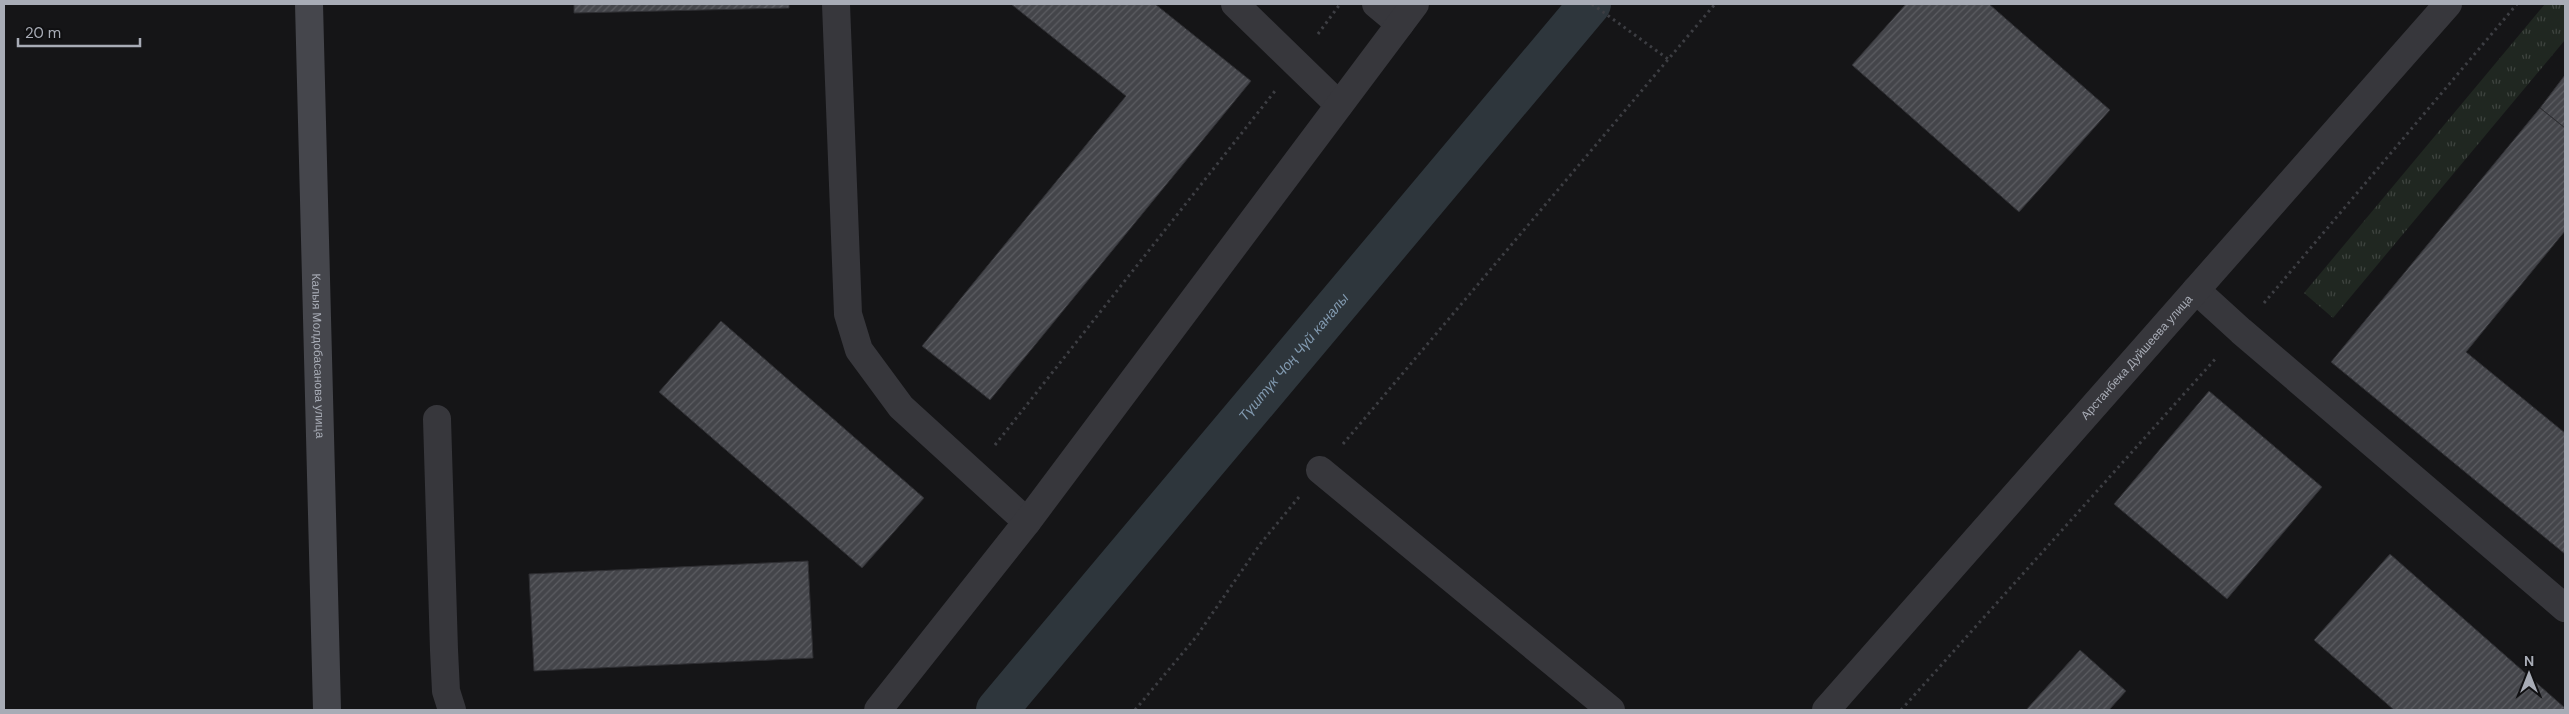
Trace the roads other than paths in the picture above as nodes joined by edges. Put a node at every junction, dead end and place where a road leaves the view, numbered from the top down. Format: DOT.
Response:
graph roads {
  1 [pos="310,4"];
  2 [pos="836,4"];
  3 [pos="1235,4"];
  4 [pos="1376,4"];
  5 [pos="2448,4"];
  6 [pos="1408,14"];
  7 [pos="1340,105"];
  8 [pos="2196,290"];
  9 [pos="437,420"];
  10 [pos="1320,470"];
  11 [pos="1027,522"];
  12 [pos="2565,608"];
  13 [pos="326,710"];
  14 [pos="452,710"];
  15 [pos="878,710"];
  16 [pos="1611,710"];
  17 [pos="1826,710"];
  1 -- 13 [label="street, Калыя Молдобасанова улица"];
  2 -- 11 [label="street"];
  3 -- 7 [label="street"];
  4 -- 6 [label="street"];
  5 -- 8 [label="street, Арстанбека Дуйшеева улица"];
  6 -- 7 [label="street"];
  7 -- 11 [label="street"];
  8 -- 12 [label="street"];
  8 -- 17 [label="street, Арстанбека Дуйшеева улица"];
  9 -- 14 [label="street"];
  10 -- 16 [label="street"];
  11 -- 15 [label="street"];
}
